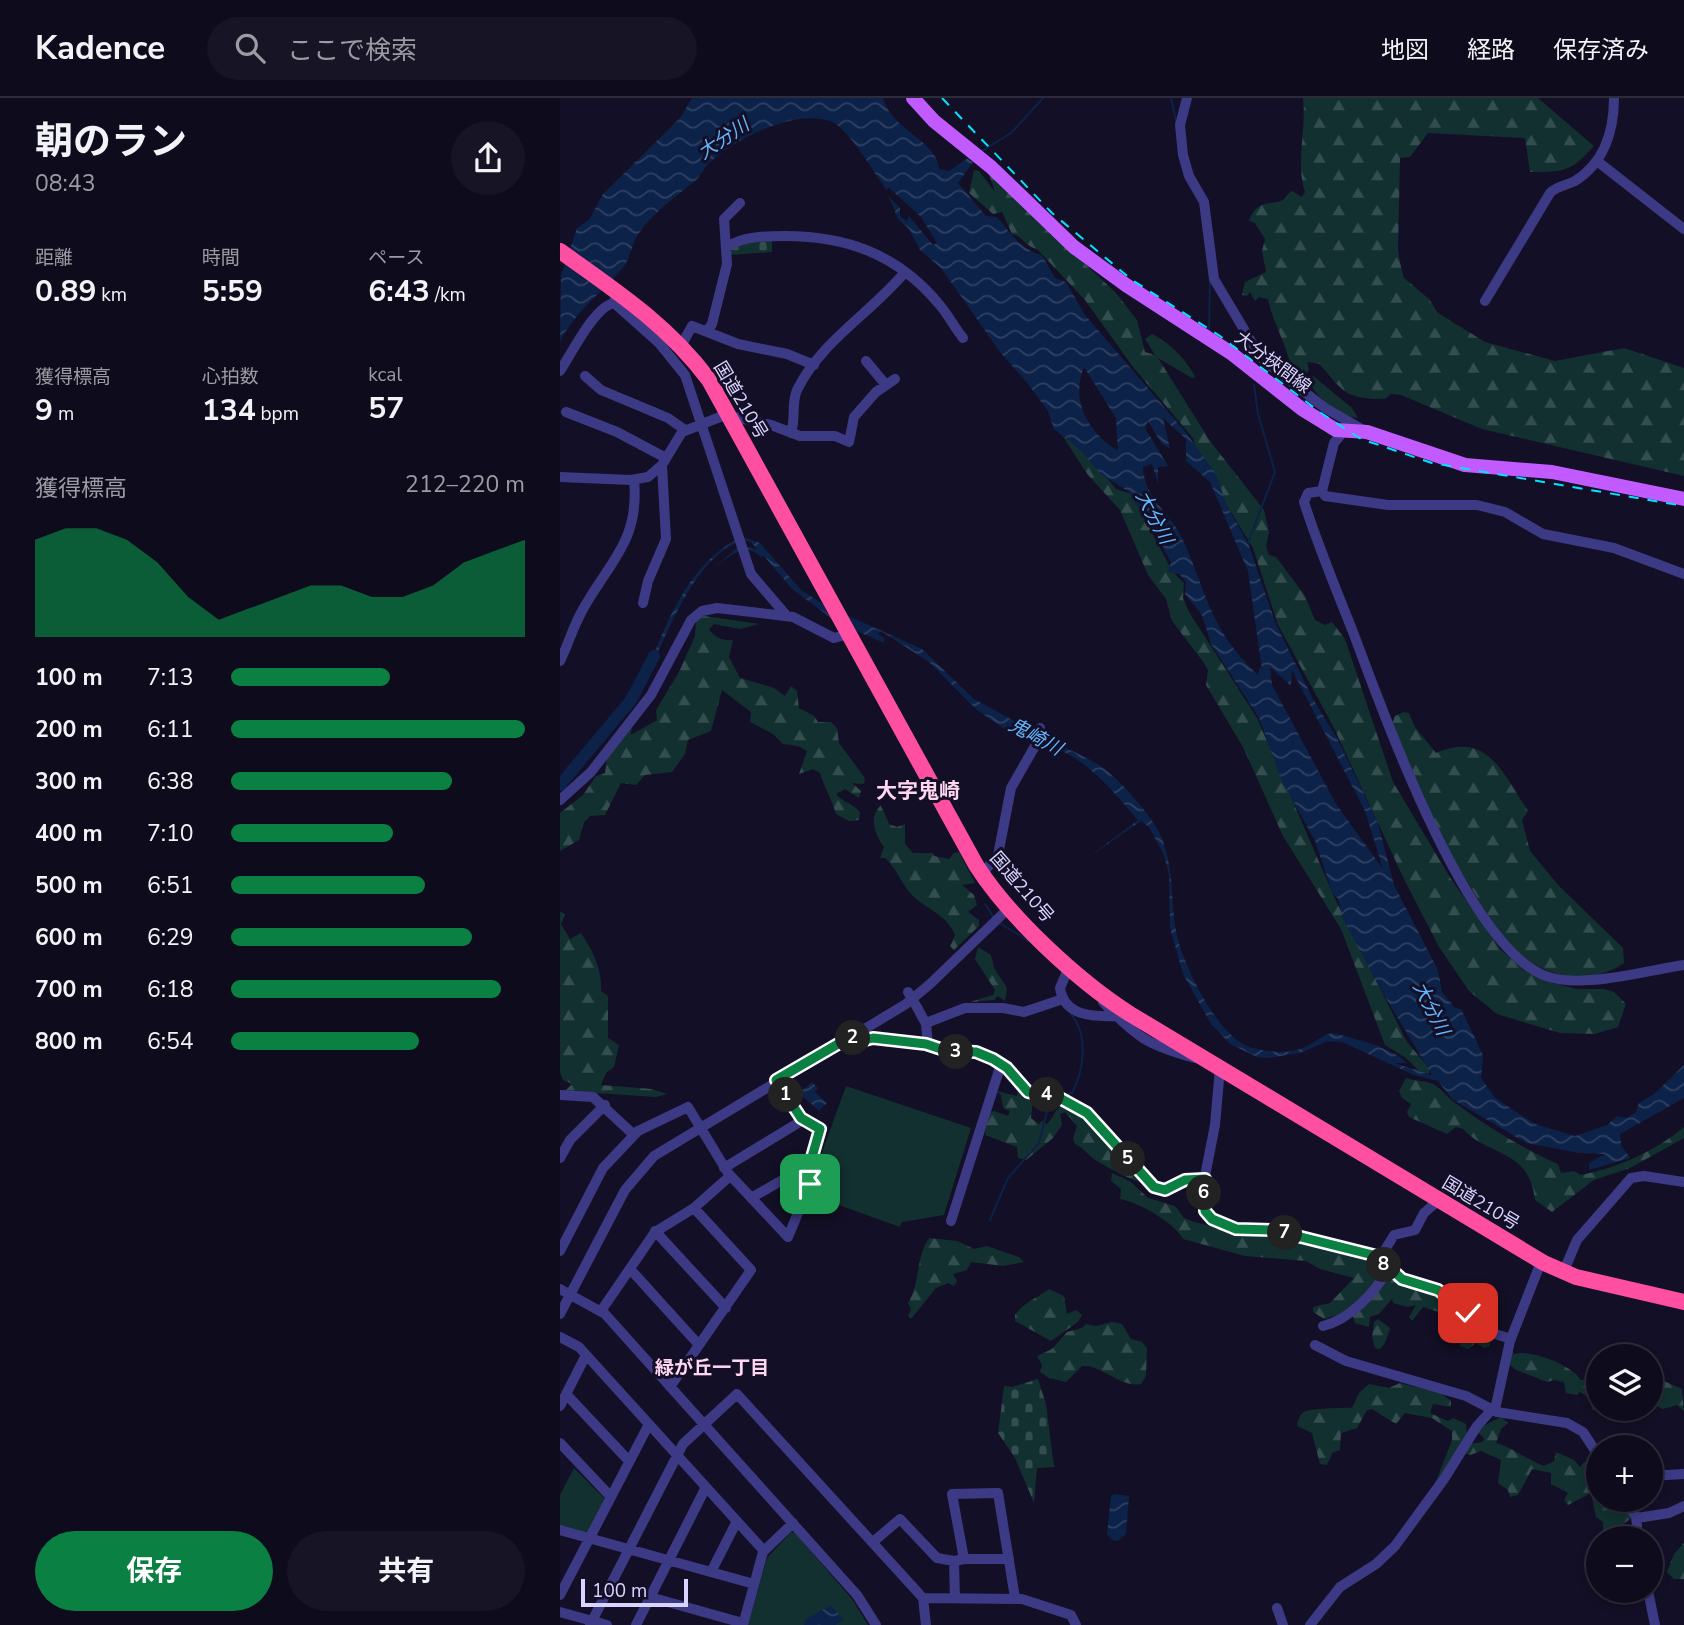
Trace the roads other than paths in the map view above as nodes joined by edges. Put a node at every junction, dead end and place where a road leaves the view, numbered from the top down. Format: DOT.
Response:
graph roads {
  1 [pos="913,98"];
  2 [pos="1187,98"];
  3 [pos="1614,98"];
  4 [pos="1597,161"];
  5 [pos="740,202"];
  6 [pos="1684,229"];
  7 [pos="727,247"];
  8 [pos="560,251"];
  9 [pos="905,272"];
  10 [pos="615,297"];
  11 [pos="1485,301"];
  12 [pos="707,331"];
  13 [pos="963,338"];
  14 [pos="681,346"];
  15 [pos="866,361"];
  16 [pos="814,365"];
  17 [pos="560,371"];
  18 [pos="585,376"];
  19 [pos="566,412"];
  20 [pos="730,415"];
  21 [pos="702,422"];
  22 [pos="685,430"];
  23 [pos="1343,432"];
  24 [pos="1367,432"];
  25 [pos="791,433"];
  26 [pos="664,462"];
  27 [pos="560,477"];
  28 [pos="634,480"];
  29 [pos="1322,491"];
  30 [pos="1684,499"];
  31 [pos="1684,574"];
  32 [pos="643,603"];
  33 [pos="786,615"];
  34 [pos="847,630"];
  35 [pos="560,661"];
  36 [pos="1039,729"];
  37 [pos="560,800"];
  38 [pos="982,874"];
  39 [pos="1010,907"];
  40 [pos="1684,965"];
  41 [pos="1075,972"];
  42 [pos="908,992"];
  43 [pos="1063,999"];
  44 [pos="1116,1016"];
  45 [pos="926,1023"];
  46 [pos="850,1037"];
  47 [pos="928,1045"];
  48 [pos="1001,1064"];
  49 [pos="1216,1065"];
  50 [pos="776,1080"];
  51 [pos="560,1095"];
  52 [pos="604,1105"];
  53 [pos="803,1120"];
  54 [pos="699,1126"];
  55 [pos="634,1135"];
  56 [pos="560,1158"];
  57 [pos="810,1164"];
  58 [pos="727,1172"];
  59 [pos="1205,1179"];
  60 [pos="1684,1182"];
  61 [pos="751,1198"];
  62 [pos="1439,1200"];
  63 [pos="694,1208"];
  64 [pos="951,1221"];
  65 [pos="655,1231"];
  66 [pos="561,1247"];
  67 [pos="1380,1258"];
  68 [pos="1541,1262"];
  69 [pos="630,1269"];
  70 [pos="1388,1269"];
  71 [pos="1563,1273"];
  72 [pos="565,1292"];
  73 [pos="1684,1302"];
  74 [pos="726,1308"];
  75 [pos="601,1311"];
  76 [pos="560,1314"];
  77 [pos="1323,1326"];
  78 [pos="560,1336"];
  79 [pos="1511,1339"];
  80 [pos="699,1345"];
  81 [pos="1315,1345"];
  82 [pos="586,1355"];
  83 [pos="670,1387"];
  84 [pos="566,1394"];
  85 [pos="560,1406"];
  86 [pos="1493,1410"];
  87 [pos="649,1424"];
  88 [pos="704,1424"];
  89 [pos="1586,1436"];
  90 [pos="560,1443"];
  91 [pos="677,1455"];
  92 [pos="629,1461"];
  93 [pos="1684,1474"];
  94 [pos="1663,1475"];
  95 [pos="706,1487"];
  96 [pos="611,1497"];
  97 [pos="1684,1506"];
  98 [pos="1632,1512"];
  99 [pos="1637,1518"];
  100 [pos="737,1521"];
  101 [pos="793,1523"];
  102 [pos="1637,1526"];
  103 [pos="560,1530"];
  104 [pos="589,1539"];
  105 [pos="873,1542"];
  106 [pos="629,1550"];
  107 [pos="764,1550"];
  108 [pos="1009,1559"];
  109 [pos="959,1560"];
  110 [pos="668,1561"];
  111 [pos="566,1572"];
  112 [pos="711,1572"];
  113 [pos="754,1584"];
  114 [pos="560,1595"];
  115 [pos="650,1597"];
  116 [pos="923,1598"];
  117 [pos="955,1598"];
  118 [pos="1015,1598"];
  119 [pos="1650,1603"];
  120 [pos="1277,1608"];
  121 [pos="560,1612"];
  122 [pos="591,1623"];
  123 [pos="743,1624"];
  124 [pos="607,1625"];
  125 [pos="636,1625"];
  126 [pos="876,1625"];
  127 [pos="926,1625"];
  128 [pos="1076,1625"];
  129 [pos="1283,1625"];
  130 [pos="1310,1625"];
  131 [pos="1654,1625"];
  1 -- 23 [label="main road, 大分挾間線"];
  2 -- 24 [label="street"];
  3 -- 4 [label="street"];
  4 -- 6 [label="street"];
  4 -- 11 [label="street"];
  5 -- 7 [label="street"];
  7 -- 9 [label="street"];
  7 -- 12 [label="street"];
  8 -- 10 [label="highway, 国道210号"];
  9 -- 13 [label="street"];
  9 -- 16 [label="street"];
  10 -- 14 [label="highway, 国道210号"];
  10 -- 17 [label="street"];
  10 -- 21 [label="street"];
  12 -- 14 [label="street"];
  12 -- 16 [label="street"];
  14 -- 20 [label="highway, 国道210号"];
  15 -- 25 [label="street"];
  16 -- 25 [label="street"];
  18 -- 22 [label="street"];
  19 -- 26 [label="street"];
  20 -- 21 [label="street"];
  20 -- 25 [label="street"];
  20 -- 34 [label="highway, 国道210号"];
  21 -- 22 [label="street"];
  21 -- 33 [label="street"];
  22 -- 26 [label="street"];
  23 -- 24 [label="main road, 大分挾間線"];
  23 -- 29 [label="street"];
  24 -- 30 [label="main road, 大分挾間線"];
  26 -- 28 [label="street"];
  26 -- 32 [label="street"];
  27 -- 28 [label="street"];
  28 -- 35 [label="street"];
  29 -- 31 [label="street"];
  29 -- 40 [label="street"];
  33 -- 34 [label="street"];
  33 -- 37 [label="street"];
  34 -- 38 [label="highway, 国道210号"];
  36 -- 38 [label="street"];
  38 -- 39 [label="highway, 国道210号"];
  39 -- 41 [label="highway, 国道210号"];
  39 -- 46 [label="street"];
  41 -- 43 [label="street"];
  41 -- 44 [label="street"];
  41 -- 49 [label="highway, 国道210号"];
  42 -- 45 [label="street, bridge"];
  43 -- 44 [label="street"];
  43 -- 45 [label="street"];
  44 -- 49 [label="street"];
  45 -- 47 [label="street"];
  46 -- 47 [label="street"];
  46 -- 50 [label="street"];
  47 -- 48 [label="street"];
  48 -- 59 [label="street"];
  48 -- 64 [label="street"];
  49 -- 59 [label="street"];
  49 -- 62 [label="highway, 国道210号"];
  50 -- 53 [label="street"];
  50 -- 54 [label="street"];
  51 -- 52 [label="street"];
  52 -- 55 [label="street"];
  52 -- 56 [label="street"];
  53 -- 57 [label="street"];
  53 -- 58 [label="street"];
  54 -- 55 [label="street"];
  54 -- 58 [label="street"];
  54 -- 72 [label="street"];
  55 -- 66 [label="street"];
  57 -- 61 [label="street"];
  57 -- 61 [label="street"];
  58 -- 61 [label="street"];
  58 -- 63 [label="street"];
  59 -- 67 [label="street"];
  60 -- 71 [label="street"];
  62 -- 67 [label="street"];
  62 -- 68 [label="highway, 国道210号"];
  63 -- 65 [label="street"];
  63 -- 74 [label="street"];
  65 -- 69 [label="street"];
  65 -- 74 [label="street"];
  67 -- 70 [label="street"];
  68 -- 71 [label="highway, 国道210号"];
  68 -- 79 [label="street"];
  69 -- 75 [label="street"];
  69 -- 80 [label="street"];
  70 -- 77 [label="street"];
  70 -- 79 [label="street"];
  71 -- 73 [label="highway, 国道210号"];
  72 -- 75 [label="street"];
  72 -- 76 [label="street"];
  74 -- 80 [label="street"];
  75 -- 83 [label="street"];
  78 -- 82 [label="street"];
  79 -- 86 [label="street"];
  80 -- 83 [label="street"];
  81 -- 86 [label="street"];
  82 -- 84 [label="street"];
  82 -- 87 [label="street"];
  83 -- 88 [label="street"];
  84 -- 85 [label="street"];
  84 -- 92 [label="street"];
  86 -- 89 [label="street"];
  86 -- 130 [label="street"];
  87 -- 91 [label="street"];
  87 -- 92 [label="street"];
  88 -- 91 [label="street"];
  88 -- 101 [label="street"];
  88 -- 105 [label="street"];
  90 -- 96 [label="street"];
  91 -- 95 [label="street"];
  91 -- 106 [label="street"];
  92 -- 96 [label="street"];
  93 -- 94 [label="street"];
  95 -- 100 [label="street"];
  95 -- 110 [label="street"];
  96 -- 104 [label="street"];
  97 -- 99 [label="street"];
  98 -- 99 [label="street"];
  99 -- 102 [label="street"];
  100 -- 107 [label="street"];
  100 -- 112 [label="street"];
  101 -- 107 [label="street"];
  101 -- 126 [label="street"];
  103 -- 104 [label="street"];
  104 -- 106 [label="street"];
  104 -- 111 [label="street"];
  105 -- 109 [label="street"];
  105 -- 116 [label="street"];
  106 -- 110 [label="street"];
  106 -- 122 [label="street"];
  107 -- 113 [label="street"];
  108 -- 109 [label="street"];
  108 -- 109 [label="street"];
  108 -- 118 [label="street"];
  109 -- 117 [label="street"];
  110 -- 112 [label="street"];
  110 -- 115 [label="street"];
  111 -- 114 [label="street"];
  112 -- 113 [label="street"];
  113 -- 123 [label="street"];
  115 -- 123 [label="street"];
  115 -- 125 [label="street"];
  116 -- 117 [label="street"];
  116 -- 127 [label="street"];
  117 -- 118 [label="street"];
  118 -- 128 [label="street"];
  119 -- 131 [label="street"];
  120 -- 129 [label="street"];
  121 -- 122 [label="street"];
  122 -- 124 [label="street"];
}
